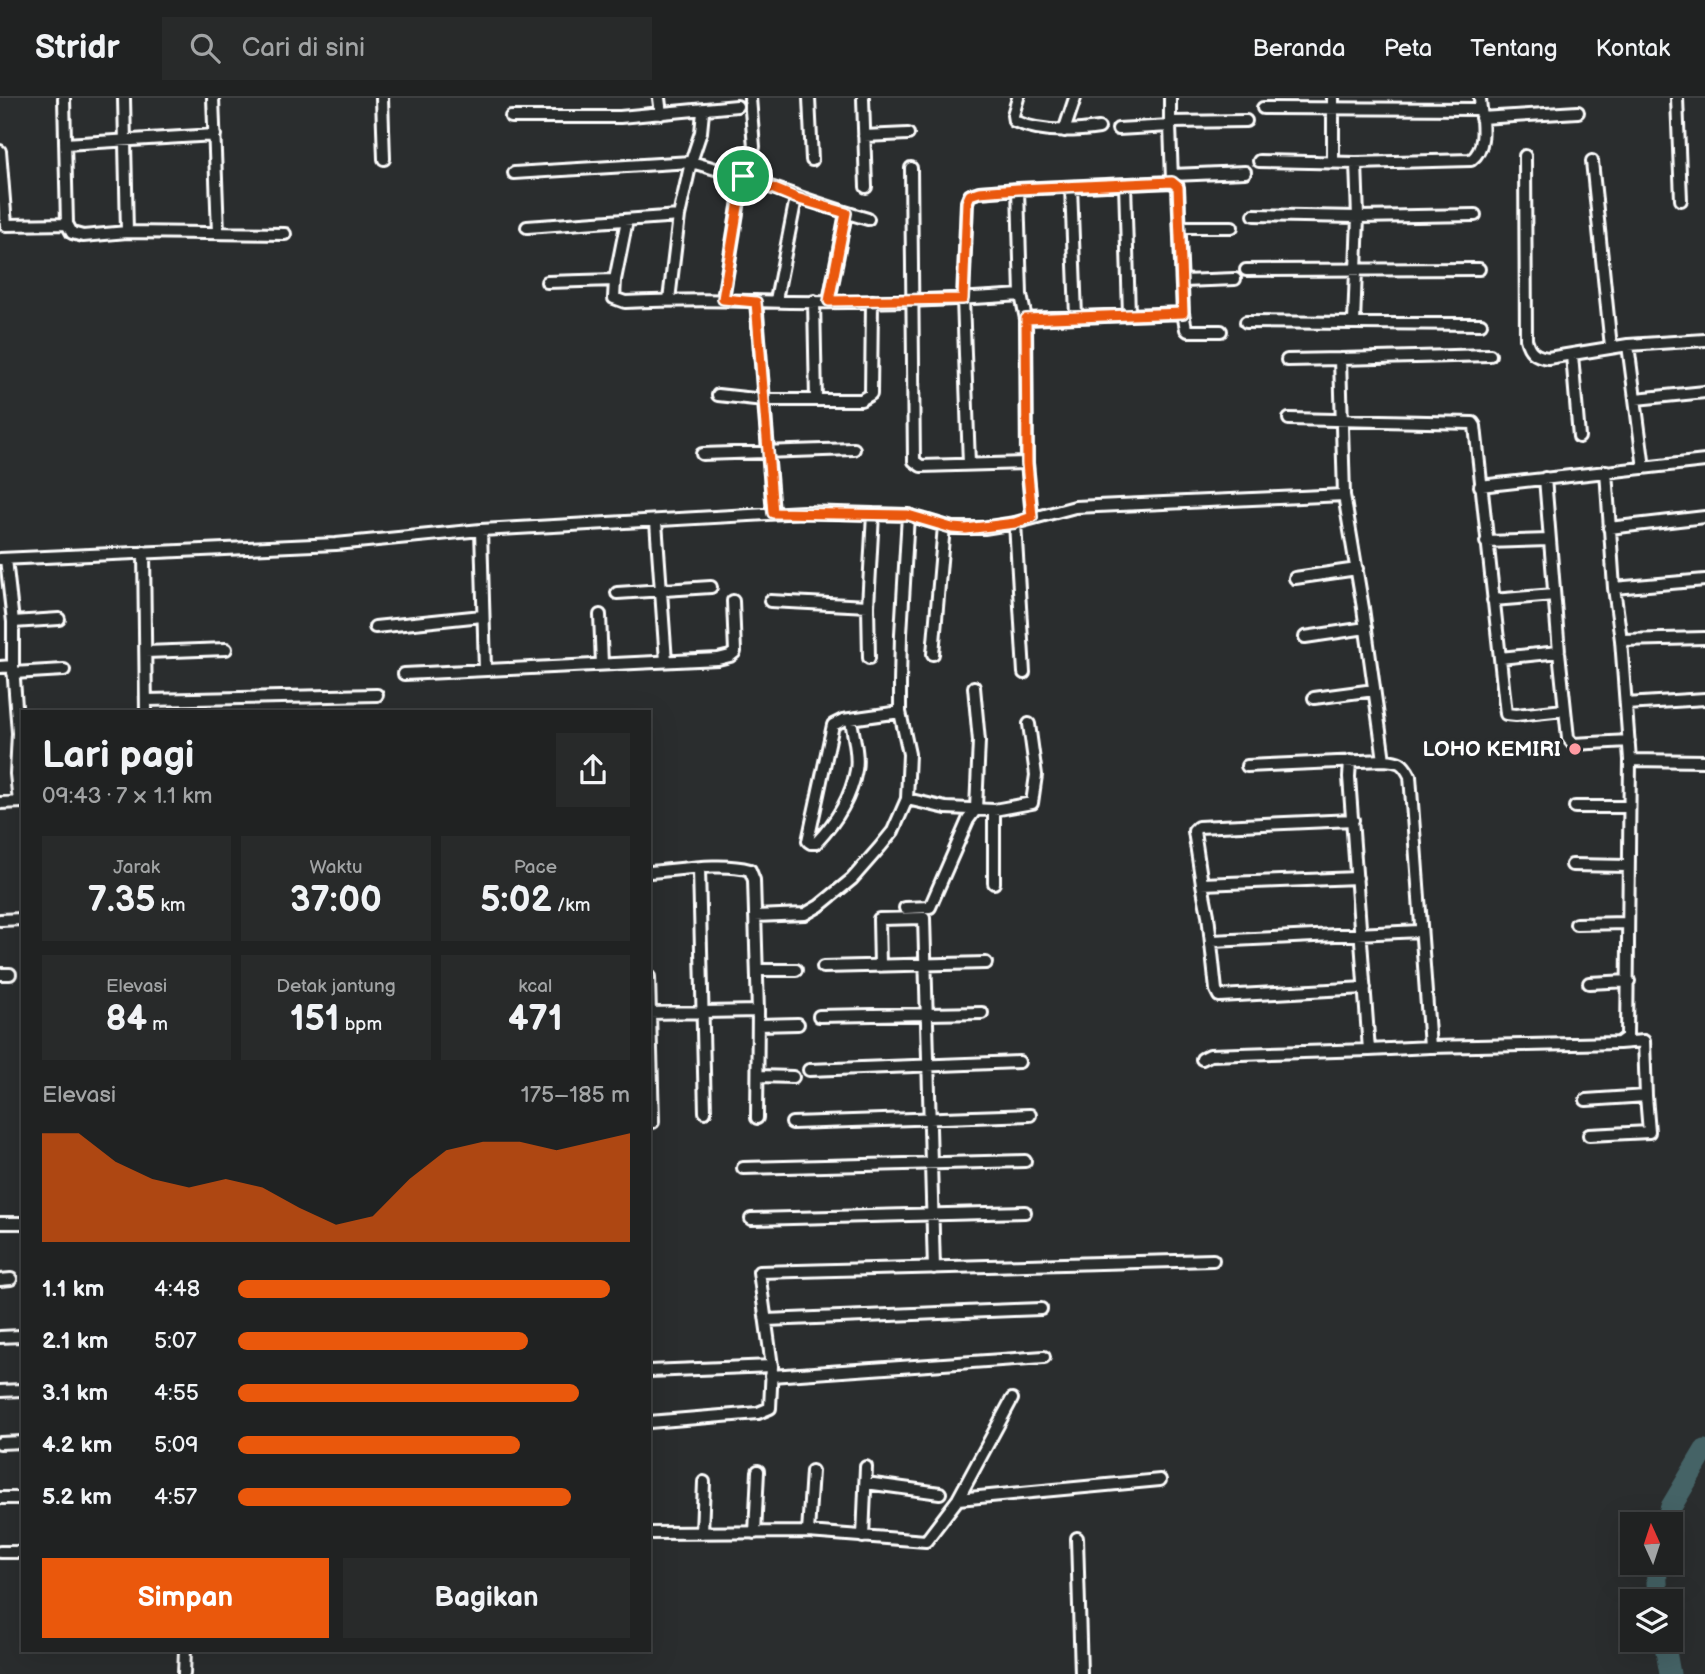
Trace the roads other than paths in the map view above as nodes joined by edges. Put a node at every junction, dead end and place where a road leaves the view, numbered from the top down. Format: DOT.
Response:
graph roads {
  1 [pos="64,98"];
  2 [pos="124,98"];
  3 [pos="212,98"];
  4 [pos="382,98"];
  5 [pos="659,98"];
  6 [pos="750,98"];
  7 [pos="809,98"];
  8 [pos="863,98"];
  9 [pos="1018,98"];
  10 [pos="1075,98"];
  11 [pos="1170,98"];
  12 [pos="1677,98"];
  13 [pos="1333,102"];
  14 [pos="737,106"];
  15 [pos="1262,108"];
  16 [pos="1480,108"];
  17 [pos="700,110"];
  18 [pos="1578,112"];
  19 [pos="661,114"];
  20 [pos="511,117"];
  21 [pos="1246,121"];
  22 [pos="1170,124"];
  23 [pos="1099,128"];
  24 [pos="1118,128"];
  25 [pos="1064,131"];
  26 [pos="908,134"];
  27 [pos="215,135"];
  28 [pos="864,136"];
  29 [pos="125,142"];
  30 [pos="65,144"];
  31 [pos="754,148"];
  32 [pos="0,151"];
  33 [pos="1525,156"];
  34 [pos="384,159"];
  35 [pos="812,160"];
  36 [pos="0,161"];
  37 [pos="1259,161"];
  38 [pos="1592,161"];
  39 [pos="691,162"];
  40 [pos="1333,162"];
  41 [pos="1356,163"];
  42 [pos="911,168"];
  43 [pos="1245,172"];
  44 [pos="514,173"];
  45 [pos="743,176"];
  46 [pos="1172,178"];
  47 [pos="1125,184"];
  48 [pos="866,187"];
  49 [pos="1072,187"];
  50 [pos="1018,189"];
  51 [pos="796,198"];
  52 [pos="1681,200"];
  53 [pos="846,213"];
  54 [pos="1255,215"];
  55 [pos="1475,215"];
  56 [pos="679,216"];
  57 [pos="1358,218"];
  58 [pos="868,219"];
  59 [pos="627,220"];
  60 [pos="67,224"];
  61 [pos="3,225"];
  62 [pos="527,227"];
  63 [pos="1180,227"];
  64 [pos="1232,227"];
  65 [pos="127,232"];
  66 [pos="218,233"];
  67 [pos="285,234"];
  68 [pos="1246,270"];
  69 [pos="1479,270"];
  70 [pos="1356,271"];
  71 [pos="1236,279"];
  72 [pos="615,280"];
  73 [pos="1183,281"];
  74 [pos="547,282"];
  75 [pos="1021,295"];
  76 [pos="723,299"];
  77 [pos="913,299"];
  78 [pos="963,299"];
  79 [pos="669,300"];
  80 [pos="776,300"];
  81 [pos="814,301"];
  82 [pos="829,301"];
  83 [pos="872,301"];
  84 [pos="756,302"];
  85 [pos="1183,313"];
  86 [pos="1129,314"];
  87 [pos="1076,316"];
  88 [pos="1026,319"];
  89 [pos="1246,322"];
  90 [pos="1354,323"];
  91 [pos="1481,324"];
  92 [pos="1221,331"];
  93 [pos="1705,340"];
  94 [pos="1628,345"];
  95 [pos="1611,347"];
  96 [pos="1490,355"];
  97 [pos="1572,355"];
  98 [pos="1340,359"];
  99 [pos="1287,360"];
  100 [pos="1705,392"];
  101 [pos="718,395"];
  102 [pos="1636,399"];
  103 [pos="764,400"];
  104 [pos="816,400"];
  105 [pos="1289,419"];
  106 [pos="1343,419"];
  107 [pos="1579,437"];
  108 [pos="853,449"];
  109 [pos="768,453"];
  110 [pos="702,454"];
  111 [pos="1705,461"];
  112 [pos="1027,463"];
  113 [pos="969,464"];
  114 [pos="1644,468"];
  115 [pos="1606,471"];
  116 [pos="1545,478"];
  117 [pos="1480,486"];
  118 [pos="1345,495"];
  119 [pos="773,513"];
  120 [pos="873,514"];
  121 [pos="908,515"];
  122 [pos="1032,517"];
  123 [pos="1705,517"];
  124 [pos="656,522"];
  125 [pos="1015,523"];
  126 [pos="944,526"];
  127 [pos="1609,528"];
  128 [pos="481,530"];
  129 [pos="1549,540"];
  130 [pos="1486,542"];
  131 [pos="144,552"];
  132 [pos="3,559"];
  133 [pos="1357,569"];
  134 [pos="1295,578"];
  135 [pos="1705,580"];
  136 [pos="711,587"];
  137 [pos="1614,588"];
  138 [pos="661,590"];
  139 [pos="617,593"];
  140 [pos="1554,595"];
  141 [pos="1493,600"];
  142 [pos="733,601"];
  143 [pos="770,601"];
  144 [pos="867,606"];
  145 [pos="600,615"];
  146 [pos="482,616"];
  147 [pos="59,619"];
  148 [pos="13,622"];
  149 [pos="374,626"];
  150 [pos="1366,628"];
  151 [pos="1305,637"];
  152 [pos="1705,638"];
  153 [pos="1621,640"];
  154 [pos="226,649"];
  155 [pos="146,652"];
  156 [pos="1559,652"];
  157 [pos="933,654"];
  158 [pos="869,658"];
  159 [pos="1500,658"];
  160 [pos="666,661"];
  161 [pos="602,664"];
  162 [pos="0,667"];
  163 [pos="485,668"];
  164 [pos="13,670"];
  165 [pos="64,670"];
  166 [pos="1024,673"];
  167 [pos="404,674"];
  168 [pos="974,687"];
  169 [pos="1374,690"];
  170 [pos="377,695"];
  171 [pos="1314,698"];
  172 [pos="1705,699"];
  173 [pos="1626,704"];
  174 [pos="146,706"];
  175 [pos="1564,710"];
  176 [pos="900,712"];
  177 [pos="851,720"];
  178 [pos="1029,724"];
  179 [pos="20,732"];
  180 [pos="1629,741"];
  181 [pos="1384,760"];
  182 [pos="1630,760"];
  183 [pos="1350,761"];
  184 [pos="1705,761"];
  185 [pos="1248,766"];
  186 [pos="20,773"];
  187 [pos="907,799"];
  188 [pos="21,802"];
  189 [pos="0,803"];
  190 [pos="1576,807"];
  191 [pos="1629,807"];
  192 [pos="976,809"];
  193 [pos="994,810"];
  194 [pos="1353,820"];
  195 [pos="1572,865"];
  196 [pos="1628,866"];
  197 [pos="699,868"];
  198 [pos="651,872"];
  199 [pos="1357,878"];
  200 [pos="994,883"];
  201 [pos="1202,884"];
  202 [pos="905,908"];
  203 [pos="755,916"];
  204 [pos="21,919"];
  205 [pos="0,920"];
  206 [pos="1627,923"];
  207 [pos="1576,924"];
  208 [pos="1420,932"];
  209 [pos="1361,933"];
  210 [pos="1212,941"];
  211 [pos="986,962"];
  212 [pos="926,964"];
  213 [pos="880,965"];
  214 [pos="823,967"];
  215 [pos="757,970"];
  216 [pos="796,970"];
  217 [pos="1629,981"];
  218 [pos="1589,983"];
  219 [pos="1365,988"];
  220 [pos="704,1011"];
  221 [pos="758,1011"];
  222 [pos="651,1013"];
  223 [pos="982,1013"];
  224 [pos="927,1014"];
  225 [pos="819,1016"];
  226 [pos="798,1024"];
  227 [pos="758,1025"];
  228 [pos="1619,1043"];
  229 [pos="1430,1047"];
  230 [pos="651,1049"];
  231 [pos="1369,1050"];
  232 [pos="1202,1059"];
  233 [pos="1019,1062"];
  234 [pos="929,1066"];
  235 [pos="809,1070"];
  236 [pos="758,1076"];
  237 [pos="793,1077"];
  238 [pos="1646,1096"];
  239 [pos="1586,1100"];
  240 [pos="705,1112"];
  241 [pos="1030,1115"];
  242 [pos="757,1118"];
  243 [pos="930,1119"];
  244 [pos="653,1122"];
  245 [pos="792,1123"];
  246 [pos="1590,1135"];
  247 [pos="1025,1161"];
  248 [pos="931,1164"];
  249 [pos="743,1168"];
  250 [pos="1025,1212"];
  251 [pos="933,1214"];
  252 [pos="751,1219"];
  253 [pos="0,1223"];
  254 [pos="21,1223"];
  255 [pos="1213,1260"];
  256 [pos="934,1268"];
  257 [pos="1041,1309"];
  258 [pos="766,1320"];
  259 [pos="21,1336"];
  260 [pos="0,1337"];
  261 [pos="1044,1357"];
  262 [pos="651,1371"];
  263 [pos="772,1371"];
  264 [pos="21,1390"];
  265 [pos="0,1391"];
  266 [pos="1012,1399"];
  267 [pos="651,1422"];
  268 [pos="21,1441"];
  269 [pos="0,1443"];
  270 [pos="866,1467"];
  271 [pos="758,1471"];
  272 [pos="812,1471"];
  273 [pos="1160,1480"];
  274 [pos="704,1482"];
  275 [pos="866,1483"];
  276 [pos="940,1493"];
  277 [pos="0,1498"];
  278 [pos="21,1498"];
  279 [pos="958,1499"];
  280 [pos="808,1532"];
  281 [pos="651,1533"];
  282 [pos="702,1533"];
  283 [pos="755,1533"];
  284 [pos="863,1537"];
  285 [pos="1077,1538"];
  286 [pos="0,1552"];
  287 [pos="21,1552"];
  288 [pos="185,1652"];
  289 [pos="184,1674"];
  290 [pos="1082,1674"];
  1 -- 30 [label="street"];
  2 -- 29 [label="street"];
  3 -- 27 [label="street"];
  4 -- 34 [label="street"];
  5 -- 19 [label="street"];
  6 -- 31 [label="street"];
  7 -- 35 [label="street"];
  8 -- 28 [label="street"];
  9 -- 25 [label="street"];
  10 -- 25 [label="street"];
  11 -- 22 [label="street"];
  12 -- 52 [label="street"];
  13 -- 15 [label="street"];
  13 -- 16 [label="street"];
  13 -- 40 [label="street"];
  14 -- 17 [label="street"];
  16 -- 18 [label="street"];
  16 -- 41 [label="street"];
  17 -- 19 [label="street"];
  17 -- 39 [label="street"];
  19 -- 20 [label="street"];
  21 -- 22 [label="street"];
  22 -- 24 [label="street"];
  22 -- 46 [label="street"];
  23 -- 25 [label="street"];
  26 -- 28 [label="street"];
  27 -- 29 [label="street"];
  27 -- 66 [label="street"];
  28 -- 48 [label="street"];
  29 -- 30 [label="street"];
  29 -- 65 [label="street"];
  30 -- 60 [label="street"];
  32 -- 36 [label="street"];
  33 -- 97 [label="street"];
  36 -- 61 [label="street"];
  37 -- 40 [label="street"];
  38 -- 95 [label="street"];
  39 -- 44 [label="street"];
  39 -- 45 [label="street"];
  39 -- 56 [label="street"];
  40 -- 41 [label="street"];
  41 -- 57 [label="street"];
  42 -- 77 [label="street"];
  43 -- 46 [label="street"];
  45 -- 51 [label="street"];
  45 -- 76 [label="street"];
  46 -- 47 [label="street"];
  46 -- 63 [label="street"];
  47 -- 49 [label="street"];
  47 -- 86 [label="street"];
  49 -- 50 [label="street"];
  49 -- 87 [label="street"];
  50 -- 75 [label="street"];
  50 -- 78 [label="street"];
  51 -- 53 [label="street"];
  51 -- 80 [label="street"];
  53 -- 58 [label="street"];
  53 -- 82 [label="street"];
  54 -- 57 [label="street"];
  55 -- 57 [label="street"];
  56 -- 59 [label="street"];
  56 -- 79 [label="street"];
  57 -- 70 [label="street"];
  59 -- 62 [label="street"];
  59 -- 72 [label="street"];
  60 -- 61 [label="street"];
  60 -- 65 [label="street"];
  63 -- 64 [label="street"];
  63 -- 73 [label="street"];
  65 -- 66 [label="street"];
  66 -- 67 [label="street"];
  68 -- 70 [label="street"];
  69 -- 70 [label="street"];
  70 -- 90 [label="street"];
  71 -- 73 [label="street"];
  72 -- 74 [label="street"];
  72 -- 79 [label="street"];
  73 -- 85 [label="street"];
  75 -- 78 [label="street"];
  75 -- 88 [label="street"];
  76 -- 79 [label="street"];
  76 -- 84 [label="street"];
  77 -- 78 [label="street"];
  77 -- 83 [label="street"];
  77 -- 113 [label="street"];
  78 -- 113 [label="street"];
  80 -- 81 [label="street"];
  80 -- 84 [label="street"];
  81 -- 82 [label="street"];
  81 -- 104 [label="street"];
  82 -- 83 [label="street"];
  83 -- 104 [label="street"];
  84 -- 103 [label="street"];
  85 -- 86 [label="street"];
  85 -- 92 [label="street"];
  86 -- 87 [label="street"];
  87 -- 88 [label="street"];
  88 -- 112 [label="street"];
  89 -- 90 [label="street"];
  90 -- 91 [label="street"];
  93 -- 94 [label="street"];
  94 -- 95 [label="street"];
  94 -- 102 [label="street"];
  95 -- 97 [label="street"];
  96 -- 98 [label="street"];
  97 -- 107 [label="street"];
  98 -- 99 [label="street"];
  98 -- 106 [label="street"];
  100 -- 102 [label="street"];
  101 -- 103 [label="street"];
  102 -- 114 [label="street"];
  103 -- 104 [label="street"];
  103 -- 109 [label="street"];
  105 -- 106 [label="street"];
  106 -- 117 [label="street"];
  106 -- 118 [label="street"];
  108 -- 109 [label="street"];
  109 -- 110 [label="street"];
  109 -- 119 [label="street"];
  111 -- 114 [label="street"];
  112 -- 113 [label="street"];
  112 -- 122 [label="street"];
  114 -- 115 [label="street"];
  115 -- 116 [label="street"];
  115 -- 127 [label="street"];
  116 -- 117 [label="street"];
  116 -- 129 [label="street"];
  117 -- 130 [label="street"];
  118 -- 122 [label="street"];
  118 -- 133 [label="street"];
  119 -- 120 [label="street"];
  119 -- 124 [label="street"];
  120 -- 121 [label="street"];
  120 -- 144 [label="street"];
  121 -- 126 [label="street"];
  121 -- 176 [label="street"];
  122 -- 125 [label="street"];
  123 -- 127 [label="street"];
  124 -- 128 [label="street"];
  124 -- 138 [label="street"];
  125 -- 126 [label="street"];
  125 -- 166 [label="street"];
  126 -- 157 [label="street"];
  127 -- 137 [label="street"];
  128 -- 131 [label="street"];
  128 -- 146 [label="street"];
  129 -- 130 [label="street"];
  129 -- 140 [label="street"];
  130 -- 141 [label="street"];
  131 -- 132 [label="street"];
  131 -- 155 [label="street"];
  132 -- 148 [label="street"];
  133 -- 134 [label="street"];
  133 -- 150 [label="street"];
  135 -- 137 [label="street"];
  136 -- 138 [label="street"];
  137 -- 153 [label="street"];
  138 -- 139 [label="street"];
  138 -- 160 [label="street"];
  140 -- 141 [label="street"];
  140 -- 156 [label="street"];
  141 -- 159 [label="street"];
  142 -- 160 [label="street"];
  143 -- 144 [label="street"];
  144 -- 158 [label="street"];
  145 -- 161 [label="street"];
  146 -- 149 [label="street"];
  146 -- 163 [label="street"];
  147 -- 148 [label="street"];
  148 -- 164 [label="street"];
  150 -- 151 [label="street"];
  150 -- 169 [label="street"];
  152 -- 153 [label="street"];
  153 -- 173 [label="street"];
  154 -- 155 [label="street"];
  155 -- 174 [label="street"];
  156 -- 159 [label="street"];
  156 -- 175 [label="street"];
  159 -- 175 [label="street"];
  160 -- 161 [label="street"];
  161 -- 163 [label="street"];
  162 -- 164 [label="street"];
  163 -- 167 [label="street"];
  164 -- 165 [label="street"];
  164 -- 179 [label="street"];
  168 -- 192 [label="street"];
  169 -- 171 [label="street"];
  169 -- 181 [label="street"];
  170 -- 174 [label="street"];
  172 -- 173 [label="street"];
  173 -- 180 [label="street"];
  175 -- 180 [label="street"];
  176 -- 177 [label="street"];
  176 -- 187 [label="street"];
  177 -- 177 [label="street"];
  178 -- 193 [label="street"];
  179 -- 186 [label="street"];
  180 -- 182 [label="street"];
  181 -- 183 [label="street"];
  181 -- 208 [label="street"];
  182 -- 184 [label="street"];
  182 -- 191 [label="street"];
  183 -- 185 [label="street"];
  183 -- 194 [label="street"];
  186 -- 188 [label="street"];
  187 -- 192 [label="street"];
  187 -- 203 [label="street"];
  188 -- 189 [label="street"];
  190 -- 191 [label="street"];
  191 -- 196 [label="street"];
  192 -- 193 [label="street"];
  192 -- 202 [label="street"];
  193 -- 200 [label="street"];
  194 -- 199 [label="street"];
  194 -- 201 [label="street"];
  195 -- 196 [label="street"];
  196 -- 206 [label="street"];
  197 -- 198 [label="street"];
  197 -- 203 [label="street"];
  197 -- 220 [label="street"];
  199 -- 201 [label="street"];
  199 -- 209 [label="street"];
  201 -- 210 [label="street"];
  203 -- 215 [label="street"];
  204 -- 205 [label="street"];
  206 -- 207 [label="street"];
  206 -- 217 [label="street"];
  208 -- 209 [label="street"];
  208 -- 229 [label="street"];
  209 -- 210 [label="street"];
  209 -- 219 [label="street"];
  210 -- 219 [label="street"];
  211 -- 212 [label="street"];
  212 -- 213 [label="street"];
  212 -- 213 [label="street"];
  212 -- 224 [label="street"];
  213 -- 214 [label="street"];
  215 -- 216 [label="street"];
  215 -- 221 [label="street"];
  217 -- 218 [label="street"];
  217 -- 228 [label="street"];
  219 -- 231 [label="street"];
  220 -- 221 [label="street"];
  220 -- 222 [label="street"];
  220 -- 240 [label="street"];
  221 -- 227 [label="street"];
  223 -- 224 [label="street"];
  224 -- 225 [label="street"];
  224 -- 234 [label="street"];
  226 -- 227 [label="street"];
  227 -- 236 [label="street"];
  228 -- 229 [label="street"];
  228 -- 238 [label="street"];
  229 -- 231 [label="street"];
  230 -- 244 [label="street"];
  231 -- 232 [label="street"];
  233 -- 234 [label="street"];
  234 -- 235 [label="street"];
  234 -- 243 [label="street"];
  236 -- 237 [label="street"];
  236 -- 242 [label="street"];
  238 -- 239 [label="street"];
  238 -- 246 [label="street"];
  241 -- 243 [label="street"];
  243 -- 245 [label="street"];
  243 -- 248 [label="street"];
  247 -- 248 [label="street"];
  248 -- 249 [label="street"];
  248 -- 251 [label="street"];
  250 -- 251 [label="street"];
  251 -- 252 [label="street"];
  251 -- 256 [label="street"];
  253 -- 254 [label="street"];
  255 -- 256 [label="street"];
  256 -- 258 [label="street"];
  257 -- 258 [label="street"];
  258 -- 263 [label="street"];
  259 -- 260 [label="street"];
  261 -- 263 [label="street"];
  262 -- 263 [label="street"];
  263 -- 267 [label="street"];
  264 -- 265 [label="street"];
  266 -- 279 [label="street"];
  268 -- 269 [label="street"];
  270 -- 275 [label="street"];
  271 -- 283 [label="street"];
  272 -- 280 [label="street"];
  273 -- 279 [label="street"];
  274 -- 282 [label="street"];
  275 -- 276 [label="street"];
  275 -- 284 [label="street"];
  277 -- 278 [label="street"];
  279 -- 284 [label="street"];
  280 -- 283 [label="street"];
  280 -- 284 [label="street"];
  281 -- 282 [label="street"];
  282 -- 283 [label="street"];
  285 -- 290 [label="street"];
  286 -- 287 [label="street"];
  288 -- 289 [label="street"];
}
